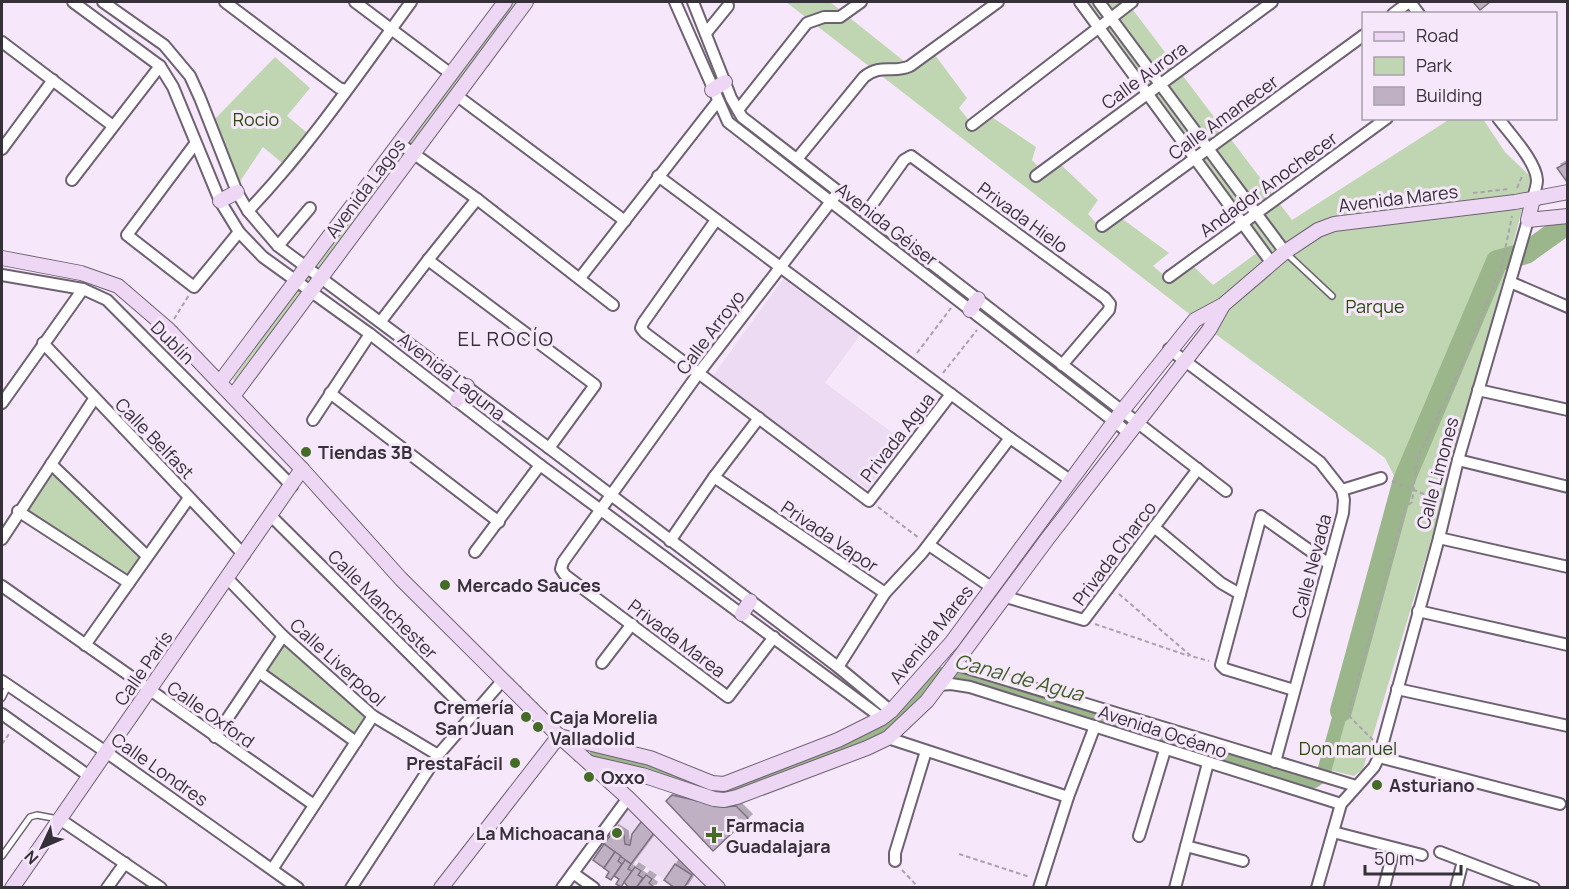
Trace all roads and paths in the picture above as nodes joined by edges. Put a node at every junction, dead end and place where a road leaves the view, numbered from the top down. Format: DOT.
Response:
graph roads {
  1 [pos="73,2"];
  2 [pos="103,2"];
  3 [pos="225,2"];
  4 [pos="355,2"];
  5 [pos="411,2"];
  6 [pos="506,2"];
  7 [pos="526,2"];
  8 [pos="675,2"];
  9 [pos="693,2"];
  10 [pos="861,2"];
  11 [pos="998,2"];
  12 [pos="1080,2"];
  13 [pos="1099,2"];
  14 [pos="1132,2"];
  15 [pos="1272,2"];
  16 [pos="1410,2"];
  17 [pos="728,6"];
  18 [pos="1396,12"];
  19 [pos="1110,18"];
  20 [pos="488,24"];
  21 [pos="1099,27"];
  22 [pos="391,29"];
  23 [pos="706,33"];
  24 [pos="501,34"];
  25 [pos="1362,36"];
  26 [pos="2,42"];
  27 [pos="160,66"];
  28 [pos="451,74"];
  29 [pos="53,80"];
  30 [pos="725,82"];
  31 [pos="1161,84"];
  32 [pos="346,90"];
  33 [pos="1149,92"];
  34 [pos="456,95"];
  35 [pos="715,95"];
  36 [pos="738,111"];
  37 [pos="1385,120"];
  38 [pos="1500,120"];
  39 [pos="972,125"];
  40 [pos="112,126"];
  41 [pos="399,143"];
  42 [pos="195,144"];
  43 [pos="1208,148"];
  44 [pos="2,149"];
  45 [pos="414,154"];
  46 [pos="1196,157"];
  47 [pos="797,159"];
  48 [pos="658,176"];
  49 [pos="1036,176"];
  50 [pos="72,180"];
  51 [pos="237,192"];
  52 [pos="839,192"];
  53 [pos="1568,192"];
  54 [pos="477,199"];
  55 [pos="1533,199"];
  56 [pos="220,201"];
  57 [pos="1515,202"];
  58 [pos="832,203"];
  59 [pos="310,207"];
  60 [pos="248,211"];
  61 [pos="866,213"];
  62 [pos="1255,214"];
  63 [pos="1568,216"];
  64 [pos="716,220"];
  65 [pos="1528,220"];
  66 [pos="625,221"];
  67 [pos="1243,222"];
  68 [pos="1102,226"];
  69 [pos="239,232"];
  70 [pos="278,246"];
  71 [pos="1285,252"];
  72 [pos="2,258"];
  73 [pos="428,261"];
  74 [pos="1271,262"];
  75 [pos="780,267"];
  76 [pos="306,268"];
  77 [pos="2,275"];
  78 [pos="1169,277"];
  79 [pos="320,278"];
  80 [pos="580,278"];
  81 [pos="296,280"];
  82 [pos="1510,282"];
  83 [pos="194,287"];
  84 [pos="83,289"];
  85 [pos="311,292"];
  86 [pos="1332,297"];
  87 [pos="957,300"];
  88 [pos="974,304"];
  89 [pos="613,305"];
  90 [pos="1223,305"];
  91 [pos="1568,307"];
  92 [pos="381,321"];
  93 [pos="984,321"];
  94 [pos="168,329"];
  95 [pos="370,334"];
  96 [pos="43,343"];
  97 [pos="1169,349"];
  98 [pos="1184,362"];
  99 [pos="909,363"];
  100 [pos="1062,365"];
  101 [pos="698,374"];
  102 [pos="220,382"];
  103 [pos="936,383"];
  104 [pos="467,386"];
  105 [pos="1478,390"];
  106 [pos="330,393"];
  107 [pos="951,394"];
  108 [pos="233,396"];
  109 [pos="94,399"];
  110 [pos="457,400"];
  111 [pos="2,403"];
  112 [pos="1568,410"];
  113 [pos="1118,416"];
  114 [pos="759,418"];
  115 [pos="313,420"];
  116 [pos="1133,428"];
  117 [pos="1010,438"];
  118 [pos="549,448"];
  119 [pos="1458,460"];
  120 [pos="51,464"];
  121 [pos="540,465"];
  122 [pos="303,469"];
  123 [pos="1198,469"];
  124 [pos="714,477"];
  125 [pos="1381,478"];
  126 [pos="1070,480"];
  127 [pos="1397,482"];
  128 [pos="292,486"];
  129 [pos="1568,487"];
  130 [pos="1342,490"];
  131 [pos="1415,490"];
  132 [pos="1226,491"];
  133 [pos="612,496"];
  134 [pos="189,498"];
  135 [pos="869,501"];
  136 [pos="1447,503"];
  137 [pos="18,511"];
  138 [pos="601,511"];
  139 [pos="271,516"];
  140 [pos="499,522"];
  141 [pos="1154,527"];
  142 [pos="1033,530"];
  143 [pos="1047,538"];
  144 [pos="1439,538"];
  145 [pos="2,539"];
  146 [pos="670,541"];
  147 [pos="929,545"];
  148 [pos="475,552"];
  149 [pos="244,555"];
  150 [pos="147,556"];
  151 [pos="1329,564"];
  152 [pos="1568,567"];
  153 [pos="227,578"];
  154 [pos="129,583"];
  155 [pos="2,586"];
  156 [pos="1110,586"];
  157 [pos="991,587"];
  158 [pos="885,593"];
  159 [pos="1240,594"];
  160 [pos="1006,597"];
  161 [pos="750,601"];
  162 [pos="1418,611"];
  163 [pos="742,614"];
  164 [pos="1084,620"];
  165 [pos="632,624"];
  166 [pos="284,636"];
  167 [pos="774,637"];
  168 [pos="85,645"];
  169 [pos="1568,645"];
  170 [pos="1191,656"];
  171 [pos="602,663"];
  172 [pos="954,664"];
  173 [pos="1221,665"];
  174 [pos="838,667"];
  175 [pos="259,672"];
  176 [pos="502,680"];
  177 [pos="5,683"];
  178 [pos="939,685"];
  179 [pos="1397,689"];
  180 [pos="1294,690"];
  181 [pos="150,691"];
  182 [pos="2,698"];
  183 [pos="2,714"];
  184 [pos="886,715"];
  185 [pos="373,716"];
  186 [pos="472,716"];
  187 [pos="1095,726"];
  188 [pos="1568,726"];
  189 [pos="559,736"];
  190 [pos="215,737"];
  191 [pos="888,738"];
  192 [pos="356,742"];
  193 [pos="1165,750"];
  194 [pos="926,751"];
  195 [pos="106,752"];
  196 [pos="1380,752"];
  197 [pos="438,755"];
  198 [pos="588,762"];
  199 [pos="1275,762"];
  200 [pos="1208,763"];
  201 [pos="89,776"];
  202 [pos="1356,786"];
  203 [pos="1068,797"];
  204 [pos="628,798"];
  205 [pos="1341,804"];
  206 [pos="1560,804"];
  207 [pos="314,805"];
  208 [pos="61,820"];
  209 [pos="1333,832"];
  210 [pos="1139,836"];
  211 [pos="1186,846"];
  212 [pos="1394,848"];
  213 [pos="1440,852"];
  214 [pos="959,854"];
  215 [pos="1422,855"];
  216 [pos="2,856"];
  217 [pos="895,861"];
  218 [pos="1243,861"];
  219 [pos="1463,861"];
  220 [pos="125,863"];
  221 [pos="273,868"];
  222 [pos="573,873"];
  223 [pos="1040,884"];
  224 [pos="1527,886"];
  225 [pos="12,888"];
  226 [pos="107,888"];
  227 [pos="161,888"];
  228 [pos="297,888"];
  229 [pos="351,888"];
  230 [pos="441,888"];
  231 [pos="562,888"];
  232 [pos="594,888"];
  233 [pos="718,888"];
  234 [pos="919,888"];
  235 [pos="1175,888"];
  236 [pos="1317,888"];
  237 [pos="1384,888"];
  238 [pos="1456,888"];
  1 -- 27 [label="street, Avenida Laguna"];
  2 -- 51 [label="street, Avenida Laguna"];
  3 -- 32 [label="street"];
  4 -- 22 [label="street"];
  5 -- 22 [label="street"];
  6 -- 20 [label="street, Avenida Lagos"];
  7 -- 24 [label="street, Avenida Lagos"];
  8 -- 35 [label="street, Avenida Géiser"];
  9 -- 23 [label="street, Avenida Géiser"];
  10 -- 36 [label="street"];
  11 -- 47 [label="street"];
  12 -- 21 [label="street"];
  13 -- 19 [label="street"];
  14 -- 19 [label="street"];
  15 -- 31 [label="street, Calle Aurora"];
  16 -- 18 [label="street"];
  17 -- 23 [label="street"];
  19 -- 21 [label="street"];
  19 -- 31 [label="street"];
  20 -- 24 [label="street"];
  20 -- 28 [label="street, Avenida Lagos"];
  21 -- 33 [label="street"];
  21 -- 39 [label="street"];
  22 -- 28 [label="street"];
  22 -- 32 [label="street"];
  23 -- 30 [label="street, Avenida Géiser"];
  24 -- 34 [label="street, Avenida Lagos"];
  25 -- 43 [label="street, Calle Amanecer"];
  26 -- 29 [label="street"];
  27 -- 40 [label="street"];
  27 -- 42 [label="street, Avenida Laguna"];
  28 -- 41 [label="street, Avenida Lagos"];
  29 -- 40 [label="street"];
  29 -- 44 [label="street"];
  30 -- 35 [label="street"];
  30 -- 36 [label="street, Avenida Géiser"];
  31 -- 33 [label="street, Calle Aurora"];
  31 -- 43 [label="street"];
  32 -- 60 [label="street"];
  33 -- 46 [label="street"];
  33 -- 49 [label="street, Calle Aurora"];
  34 -- 45 [label="street, Avenida Lagos"];
  34 -- 66 [label="street"];
  35 -- 48 [label="street"];
  35 -- 58 [label="street, Avenida Géiser"];
  36 -- 47 [label="street, Avenida Géiser"];
  37 -- 62 [label="street, Andador Anochecer"];
  38 -- 55 [label="street"];
  40 -- 50 [label="street"];
  41 -- 45 [label="street"];
  41 -- 76 [label="street, Avenida Lagos"];
  42 -- 56 [label="street, Avenida Laguna"];
  42 -- 83 [label="street"];
  43 -- 46 [label="street, Calle Amanecer"];
  43 -- 62 [label="street"];
  45 -- 54 [label="street"];
  45 -- 79 [label="street, Avenida Lagos"];
  46 -- 67 [label="street"];
  46 -- 68 [label="street, Calle Amanecer"];
  47 -- 52 [label="street, Avenida Géiser"];
  48 -- 64 [label="street, Privada Agua"];
  48 -- 66 [label="street"];
  51 -- 56 [label="street"];
  51 -- 60 [label="street, Avenida Laguna"];
  52 -- 58 [label="street, Calle Arroyo"];
  52 -- 61 [label="street, Avenida Géiser"];
  53 -- 55 [label="street, Avenida Mares"];
  54 -- 73 [label="street"];
  54 -- 80 [label="street"];
  55 -- 57 [label="street, Avenida Mares"];
  55 -- 65 [label="street, Calle Limones"];
  56 -- 69 [label="street, Avenida Laguna"];
  57 -- 71 [label="street, Avenida Mares"];
  57 -- 131 [label="path"];
  58 -- 75 [label="street, Calle Arroyo"];
  58 -- 87 [label="street, Avenida Géiser"];
  59 -- 70 [label="street"];
  60 -- 70 [label="street, Avenida Laguna"];
  61 -- 88 [label="street, Avenida Géiser"];
  61 -- 100 [label="street, Privada Hielo"];
  62 -- 67 [label="street, Andador Anochecer"];
  62 -- 71 [label="street"];
  63 -- 65 [label="street"];
  64 -- 75 [label="street, Privada Agua"];
  64 -- 101 [label="street, Privada Agua"];
  65 -- 82 [label="street, Calle Limones"];
  66 -- 80 [label="street"];
  67 -- 74 [label="street"];
  67 -- 78 [label="street, Andador Anochecer"];
  69 -- 81 [label="street, Avenida Laguna"];
  69 -- 83 [label="street"];
  70 -- 76 [label="street, Avenida Laguna"];
  71 -- 74 [label="street, Avenida Mares"];
  71 -- 86 [label="lane"];
  72 -- 94 [label="street"];
  73 -- 92 [label="street"];
  73 -- 118 [label="street"];
  74 -- 90 [label="street, Avenida Mares"];
  75 -- 99 [label="street, Privada Agua"];
  75 -- 101 [label="street, Calle Arroyo"];
  76 -- 79 [label="street, Avenida Laguna"];
  76 -- 81 [label="street, Avenida Lagos"];
  77 -- 84 [label="street, Dublín"];
  79 -- 85 [label="street, Avenida Lagos"];
  79 -- 92 [label="street, Avenida Laguna"];
  80 -- 89 [label="street"];
  81 -- 85 [label="street, Avenida Laguna"];
  81 -- 102 [label="street, Avenida Lagos"];
  82 -- 91 [label="street"];
  82 -- 105 [label="street, Calle Limones"];
  83 -- 94 [label="path"];
  84 -- 96 [label="street"];
  84 -- 128 [label="street, Dublín"];
  85 -- 95 [label="street, Avenida Laguna"];
  85 -- 108 [label="street, Avenida Lagos"];
  87 -- 88 [label="street, Avenida Géiser"];
  87 -- 99 [label="path"];
  88 -- 93 [label="street, Avenida Géiser"];
  88 -- 100 [label="street, Avenida Géiser"];
  90 -- 97 [label="street, Avenida Mares"];
  90 -- 98 [label="street, Avenida Mares"];
  92 -- 104 [label="street, Avenida Laguna"];
  93 -- 103 [label="path"];
  93 -- 113 [label="street, Avenida Géiser"];
  94 -- 102 [label="street"];
  95 -- 106 [label="street"];
  95 -- 110 [label="street, Avenida Laguna"];
  96 -- 109 [label="street, Calle Belfast"];
  96 -- 111 [label="street"];
  97 -- 98 [label="street"];
  97 -- 113 [label="street, Avenida Mares"];
  98 -- 116 [label="street, Avenida Mares"];
  98 -- 130 [label="street"];
  99 -- 103 [label="street, Privada Agua"];
  100 -- 113 [label="street, Avenida Géiser"];
  101 -- 114 [label="street, Privada Agua"];
  101 -- 133 [label="street, Calle Arroyo"];
  102 -- 108 [label="street"];
  103 -- 107 [label="street, Privada Agua"];
  104 -- 110 [label="street"];
  104 -- 118 [label="street, Avenida Laguna"];
  105 -- 112 [label="street"];
  105 -- 119 [label="street, Calle Limones"];
  106 -- 115 [label="street"];
  106 -- 140 [label="street"];
  107 -- 117 [label="street"];
  107 -- 135 [label="street, Privada Agua"];
  108 -- 122 [label="street"];
  109 -- 120 [label="street"];
  109 -- 134 [label="street, Calle Belfast"];
  110 -- 121 [label="street, Avenida Laguna"];
  113 -- 116 [label="street, Avenida Géiser"];
  113 -- 126 [label="street, Avenida Mares"];
  114 -- 124 [label="street"];
  114 -- 135 [label="street, Privada Agua"];
  116 -- 123 [label="street, Avenida Géiser"];
  116 -- 143 [label="street, Avenida Mares"];
  117 -- 126 [label="street"];
  117 -- 147 [label="street"];
  118 -- 133 [label="street, Avenida Laguna"];
  119 -- 129 [label="street"];
  119 -- 136 [label="street, Calle Limones"];
  120 -- 137 [label="street"];
  120 -- 150 [label="street"];
  121 -- 138 [label="street, Avenida Laguna"];
  121 -- 140 [label="street"];
  122 -- 128 [label="street, Calle París"];
  122 -- 176 [label="street"];
  123 -- 132 [label="street, Avenida Géiser"];
  123 -- 141 [label="street, Privada Charco"];
  124 -- 146 [label="street"];
  124 -- 158 [label="street, Privada Vapor"];
  125 -- 130 [label="street"];
  126 -- 142 [label="street, Avenida Mares"];
  127 -- 131 [label="path"];
  128 -- 139 [label="street, Calle París"];
  130 -- 151 [label="street, Calle Nevada"];
  131 -- 136 [label="path"];
  131 -- 196 [label="path"];
  133 -- 138 [label="street, Privada Marea"];
  133 -- 146 [label="street, Avenida Laguna"];
  134 -- 149 [label="street, Calle Belfast"];
  134 -- 150 [label="street"];
  135 -- 147 [label="path"];
  136 -- 144 [label="street, Calle Limones"];
  137 -- 145 [label="street"];
  137 -- 154 [label="street"];
  138 -- 163 [label="street, Avenida Laguna"];
  138 -- 165 [label="street, Privada Marea"];
  139 -- 149 [label="street, Calle París"];
  139 -- 186 [label="street, Calle Manchester"];
  140 -- 148 [label="street"];
  141 -- 156 [label="street, Privada Charco"];
  141 -- 159 [label="street"];
  142 -- 143 [label="street"];
  142 -- 157 [label="street, Avenida Mares"];
  143 -- 160 [label="street, Avenida Mares"];
  144 -- 152 [label="street"];
  144 -- 162 [label="street, Calle Limones"];
  146 -- 161 [label="street, Avenida Laguna"];
  147 -- 157 [label="street"];
  147 -- 158 [label="street"];
  149 -- 153 [label="street, Calle París"];
  150 -- 154 [label="street"];
  151 -- 159 [label="street"];
  151 -- 180 [label="street, Calle Nevada"];
  153 -- 166 [label="street, Calle Liverpool"];
  153 -- 181 [label="street, Calle París"];
  154 -- 168 [label="street"];
  155 -- 168 [label="street, Calle Oxford"];
  156 -- 164 [label="street, Privada Charco"];
  156 -- 170 [label="path"];
  157 -- 184 [label="street, Avenida Mares"];
  158 -- 174 [label="street, Privada Vapor"];
  159 -- 173 [label="street"];
  160 -- 164 [label="street, Privada Charco"];
  160 -- 172 [label="street, Avenida Mares"];
  161 -- 163 [label="street"];
  161 -- 174 [label="street, Avenida Laguna"];
  162 -- 169 [label="street"];
  162 -- 179 [label="street, Calle Limones"];
  163 -- 167 [label="street, Avenida Laguna"];
  164 -- 170 [label="path"];
  165 -- 167 [label="street, Privada Marea"];
  165 -- 171 [label="street"];
  166 -- 175 [label="street"];
  166 -- 185 [label="street, Calle Liverpool"];
  167 -- 184 [label="street, Avenida Laguna"];
  168 -- 181 [label="street, Calle Oxford"];
  170 -- 173 [label="path"];
  172 -- 178 [label="street, Avenida Mares"];
  172 -- 199 [label="street, Avenida Océano"];
  173 -- 180 [label="street"];
  174 -- 184 [label="street, Avenida Laguna"];
  175 -- 190 [label="street"];
  175 -- 192 [label="street"];
  176 -- 186 [label="street"];
  176 -- 189 [label="street"];
  177 -- 182 [label="lane"];
  177 -- 195 [label="street, Calle Londres"];
  178 -- 187 [label="street, Avenida Océano"];
  178 -- 191 [label="street, Avenida Mares"];
  179 -- 188 [label="street"];
  179 -- 196 [label="street, Calle Limones"];
  180 -- 199 [label="street, Calle Nevada"];
  181 -- 190 [label="street, Calle Oxford"];
  181 -- 195 [label="street, Calle París"];
  183 -- 201 [label="street"];
  184 -- 189 [label="street, Avenida Mares"];
  185 -- 192 [label="street"];
  185 -- 197 [label="street, Calle Liverpool"];
  186 -- 197 [label="street"];
  187 -- 193 [label="street, Avenida Océano"];
  187 -- 203 [label="street"];
  189 -- 198 [label="street"];
  189 -- 230 [label="street"];
  190 -- 207 [label="street, Calle Oxford"];
  191 -- 194 [label="street"];
  191 -- 198 [label="street, Avenida Mares"];
  192 -- 207 [label="street"];
  193 -- 200 [label="street, Avenida Océano"];
  193 -- 210 [label="street"];
  194 -- 203 [label="street"];
  194 -- 217 [label="street"];
  195 -- 201 [label="street, Calle París"];
  195 -- 221 [label="street, Calle Londres"];
  196 -- 202 [label="street, Calle Limones"];
  196 -- 206 [label="street"];
  197 -- 229 [label="street"];
  198 -- 204 [label="street"];
  199 -- 202 [label="street, Avenida Océano"];
  200 -- 205 [label="street, Avenida Océano"];
  200 -- 211 [label="street"];
  201 -- 208 [label="street, Calle París"];
  202 -- 205 [label="street, Calle Limones"];
  203 -- 223 [label="street"];
  204 -- 222 [label="street"];
  204 -- 233 [label="street"];
  205 -- 209 [label="street, Calle Limones"];
  207 -- 221 [label="street"];
  208 -- 216 [label="lane"];
  208 -- 220 [label="street"];
  208 -- 225 [label="street, Calle París"];
  209 -- 212 [label="street"];
  209 -- 236 [label="street, Calle Limones"];
  211 -- 218 [label="street"];
  211 -- 235 [label="street"];
  212 -- 215 [label="street"];
  212 -- 237 [label="street"];
  213 -- 219 [label="street"];
  214 -- 223 [label="path"];
  217 -- 234 [label="path"];
  219 -- 224 [label="street"];
  219 -- 238 [label="street"];
  220 -- 226 [label="street"];
  220 -- 227 [label="street"];
  221 -- 228 [label="street, Calle Londres"];
  222 -- 231 [label="street"];
  222 -- 232 [label="street"];
}
